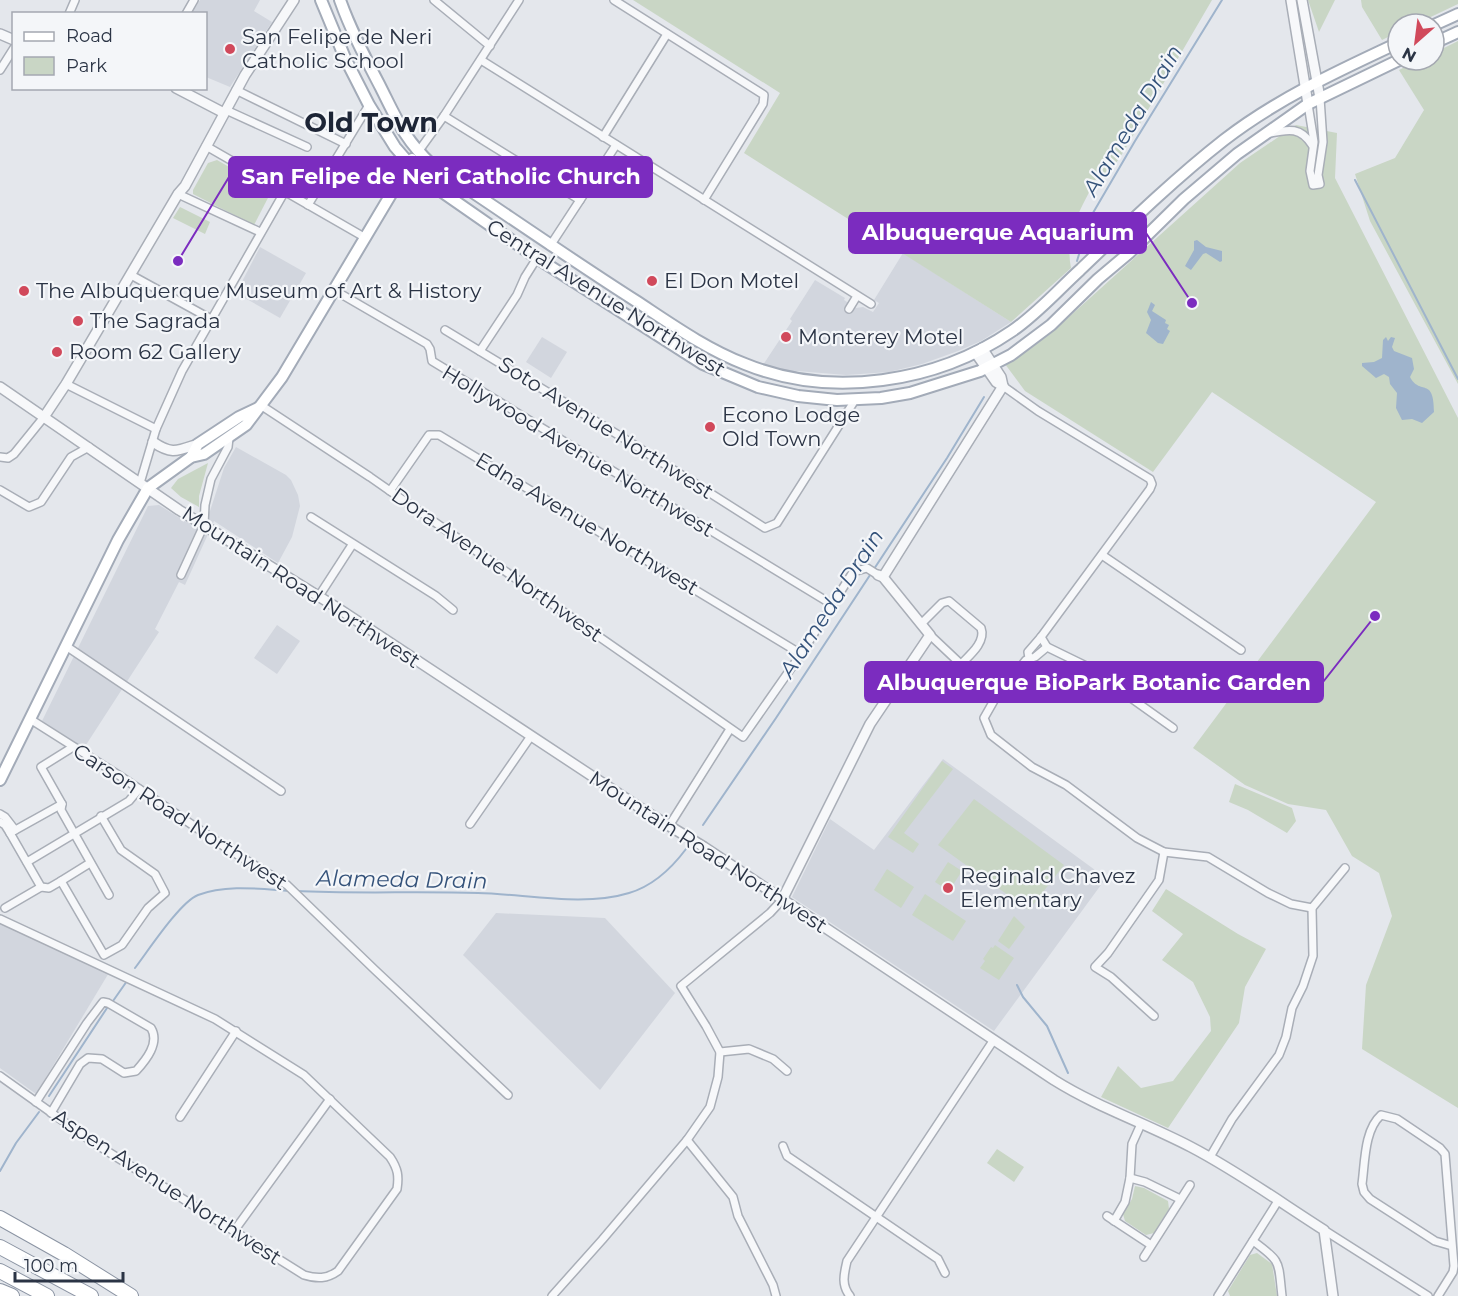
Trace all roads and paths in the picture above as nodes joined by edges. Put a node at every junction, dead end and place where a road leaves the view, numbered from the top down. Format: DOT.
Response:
graph roads {
  1 [pos="294,0"];
  2 [pos="321,0"];
  3 [pos="340,0"];
  4 [pos="434,0"];
  5 [pos="519,0"];
  6 [pos="614,0"];
  7 [pos="1291,0"];
  8 [pos="1302,0"];
  9 [pos="667,34"];
  10 [pos="490,46"];
  11 [pos="1386,49"];
  12 [pos="12,51"];
  13 [pos="481,60"];
  14 [pos="1386,66"];
  15 [pos="0,70"];
  16 [pos="1317,82"];
  17 [pos="1306,87"];
  18 [pos="180,90"];
  19 [pos="236,90"];
  20 [pos="1320,98"];
  21 [pos="1308,104"];
  22 [pos="369,105"];
  23 [pos="225,111"];
  24 [pos="444,116"];
  25 [pos="1265,134"];
  26 [pos="603,137"];
  27 [pos="346,144"];
  28 [pos="616,145"];
  29 [pos="206,146"];
  30 [pos="307,147"];
  31 [pos="1313,147"];
  32 [pos="418,152"];
  33 [pos="408,164"];
  34 [pos="285,191"];
  35 [pos="178,194"];
  36 [pos="580,200"];
  37 [pos="704,200"];
  38 [pos="308,205"];
  39 [pos="260,232"];
  40 [pos="364,237"];
  41 [pos="550,246"];
  42 [pos="537,258"];
  43 [pos="131,275"];
  44 [pos="334,290"];
  45 [pos="857,296"];
  46 [pos="871,304"];
  47 [pos="849,309"];
  48 [pos="211,319"];
  49 [pos="445,330"];
  50 [pos="979,350"];
  51 [pos="480,351"];
  52 [pos="989,366"];
  53 [pos="66,384"];
  54 [pos="1003,386"];
  55 [pos="0,387"];
  56 [pos="855,400"];
  57 [pos="260,407"];
  58 [pos="44,417"];
  59 [pos="156,429"];
  60 [pos="229,438"];
  61 [pos="153,442"];
  62 [pos="198,444"];
  63 [pos="89,447"];
  64 [pos="191,457"];
  65 [pos="0,458"];
  66 [pos="144,485"];
  67 [pos="0,490"];
  68 [pos="390,491"];
  69 [pos="311,517"];
  70 [pos="204,525"];
  71 [pos="352,544"];
  72 [pos="1102,555"];
  73 [pos="181,575"];
  74 [pos="880,576"];
  75 [pos="319,596"];
  76 [pos="833,605"];
  77 [pos="453,610"];
  78 [pos="921,624"];
  79 [pos="930,635"];
  80 [pos="1041,638"];
  81 [pos="66,646"];
  82 [pos="1047,647"];
  83 [pos="1241,650"];
  84 [pos="801,654"];
  85 [pos="1029,658"];
  86 [pos="961,664"];
  87 [pos="985,687"];
  88 [pos="30,719"];
  89 [pos="1173,728"];
  90 [pos="730,729"];
  91 [pos="531,736"];
  92 [pos="74,747"];
  93 [pos="1,777"];
  94 [pos="139,789"];
  95 [pos="281,791"];
  96 [pos="62,804"];
  97 [pos="0,814"];
  98 [pos="101,816"];
  99 [pos="0,822"];
  100 [pos="470,824"];
  101 [pos="669,826"];
  102 [pos="13,831"];
  103 [pos="74,835"];
  104 [pos="1164,852"];
  105 [pos="27,862"];
  106 [pos="90,863"];
  107 [pos="1345,868"];
  108 [pos="61,881"];
  109 [pos="41,886"];
  110 [pos="109,895"];
  111 [pos="782,900"];
  112 [pos="4,908"];
  113 [pos="1312,908"];
  114 [pos="0,919"];
  115 [pos="1154,1016"];
  116 [pos="236,1031"];
  117 [pos="993,1041"];
  118 [pos="720,1052"];
  119 [pos="787,1071"];
  120 [pos="0,1076"];
  121 [pos="508,1095"];
  122 [pos="330,1099"];
  123 [pos="36,1102"];
  124 [pos="51,1113"];
  125 [pos="180,1117"];
  126 [pos="1141,1124"];
  127 [pos="687,1140"];
  128 [pos="783,1146"];
  129 [pos="1210,1157"];
  130 [pos="1130,1178"];
  131 [pos="1190,1185"];
  132 [pos="1180,1199"];
  133 [pos="1278,1201"];
  134 [pos="876,1216"];
  135 [pos="1107,1216"];
  136 [pos="0,1218"];
  137 [pos="1114,1221"];
  138 [pos="1324,1230"];
  139 [pos="234,1231"];
  140 [pos="1253,1241"];
  141 [pos="1151,1245"];
  142 [pos="1452,1246"];
  143 [pos="0,1247"];
  144 [pos="1144,1257"];
  145 [pos="0,1270"];
  146 [pos="945,1273"];
  147 [pos="0,1291"];
  148 [pos="12,1296"];
  149 [pos="47,1296"];
  150 [pos="91,1296"];
  151 [pos="131,1296"];
  152 [pos="552,1296"];
  153 [pos="776,1296"];
  154 [pos="850,1296"];
  155 [pos="1219,1296"];
  156 [pos="1282,1296"];
  157 [pos="1333,1296"];
  158 [pos="1428,1296"];
  159 [pos="1438,1296"];
  1 -- 19 [label="street"];
  2 -- 22 [label="main road, Central Avenue Northwest"];
  3 -- 32 [label="main road"];
  4 -- 10 [label="street"];
  5 -- 10 [label="street"];
  6 -- 9 [label="street"];
  7 -- 17 [label="street"];
  8 -- 16 [label="street"];
  9 -- 26 [label="street"];
  9 -- 37 [label="street"];
  10 -- 13 [label="street"];
  11 -- 16 [label="main road"];
  12 -- 15 [label="street"];
  13 -- 24 [label="street"];
  13 -- 26 [label="street"];
  14 -- 20 [label="main road, Central Avenue Northwest"];
  16 -- 17 [label="main road"];
  16 -- 20 [label="street"];
  17 -- 21 [label="street"];
  17 -- 50 [label="main road"];
  18 -- 23 [label="street"];
  19 -- 23 [label="street"];
  19 -- 27 [label="street"];
  20 -- 21 [label="main road, Central Avenue Northwest"];
  20 -- 31 [label="street"];
  21 -- 25 [label="main road, Central Avenue Northwest"];
  21 -- 31 [label="street"];
  22 -- 27 [label="street"];
  22 -- 33 [label="main road, Central Avenue Northwest"];
  23 -- 29 [label="street"];
  23 -- 30 [label="street"];
  24 -- 32 [label="street"];
  24 -- 36 [label="street"];
  25 -- 31 [label="street"];
  25 -- 52 [label="main road, Central Avenue Northwest"];
  26 -- 28 [label="street"];
  27 -- 38 [label="street"];
  28 -- 36 [label="street"];
  28 -- 37 [label="street"];
  29 -- 34 [label="street"];
  29 -- 35 [label="street"];
  32 -- 33 [label="main road"];
  32 -- 41 [label="main road"];
  33 -- 40 [label="main road"];
  33 -- 42 [label="main road, Central Avenue Northwest"];
  34 -- 38 [label="street"];
  34 -- 39 [label="street"];
  35 -- 39 [label="street"];
  35 -- 43 [label="street"];
  36 -- 41 [label="street"];
  37 -- 45 [label="street"];
  38 -- 40 [label="street"];
  39 -- 48 [label="street"];
  40 -- 44 [label="main road"];
  41 -- 50 [label="main road"];
  42 -- 51 [label="street"];
  42 -- 56 [label="main road, Central Avenue Northwest"];
  43 -- 48 [label="street"];
  43 -- 53 [label="street"];
  44 -- 57 [label="main road"];
  44 -- 76 [label="street, Hollywood Avenue Northwest"];
  45 -- 46 [label="street"];
  45 -- 47 [label="street"];
  48 -- 59 [label="street"];
  49 -- 51 [label="street, Soto Avenue Northwest"];
  50 -- 52 [label="street"];
  51 -- 56 [label="street, Soto Avenue Northwest"];
  52 -- 54 [label="street"];
  52 -- 56 [label="main road, Central Avenue Northwest"];
  53 -- 58 [label="street"];
  53 -- 59 [label="street"];
  54 -- 72 [label="street"];
  54 -- 74 [label="street"];
  55 -- 58 [label="street, Mountain Road Northwest"];
  57 -- 60 [label="main road"];
  57 -- 62 [label="main road"];
  57 -- 68 [label="street, Dora Avenue Northwest"];
  58 -- 63 [label="street, Mountain Road Northwest"];
  58 -- 65 [label="street"];
  59 -- 61 [label="street"];
  60 -- 64 [label="main road"];
  60 -- 70 [label="street"];
  61 -- 62 [label="street"];
  61 -- 66 [label="street"];
  62 -- 64 [label="main road"];
  63 -- 66 [label="street, Mountain Road Northwest"];
  63 -- 67 [label="street"];
  64 -- 66 [label="main road"];
  66 -- 70 [label="street, Mountain Road Northwest"];
  66 -- 81 [label="main road"];
  68 -- 84 [label="street, Edna Avenue Northwest"];
  68 -- 90 [label="street, Dora Avenue Northwest"];
  69 -- 71 [label="street"];
  70 -- 73 [label="street"];
  70 -- 75 [label="street, Mountain Road Northwest"];
  71 -- 75 [label="street"];
  71 -- 77 [label="street"];
  72 -- 80 [label="street"];
  72 -- 83 [label="street"];
  74 -- 76 [label="street"];
  74 -- 78 [label="street"];
  75 -- 91 [label="street, Mountain Road Northwest"];
  76 -- 84 [label="street"];
  78 -- 79 [label="street"];
  78 -- 86 [label="street"];
  79 -- 86 [label="street"];
  79 -- 111 [label="street"];
  80 -- 82 [label="street"];
  80 -- 85 [label="street"];
  81 -- 88 [label="main road"];
  81 -- 95 [label="street"];
  82 -- 85 [label="street"];
  82 -- 89 [label="street"];
  84 -- 90 [label="street"];
  85 -- 104 [label="street"];
  86 -- 87 [label="street"];
  88 -- 92 [label="street, Carson Road Northwest"];
  88 -- 93 [label="main road"];
  90 -- 101 [label="street"];
  91 -- 100 [label="street"];
  91 -- 101 [label="street, Mountain Road Northwest"];
  92 -- 94 [label="street, Carson Road Northwest"];
  92 -- 96 [label="street"];
  94 -- 98 [label="street"];
  94 -- 121 [label="street, Carson Road Northwest"];
  96 -- 102 [label="street"];
  96 -- 103 [label="street"];
  97 -- 102 [label="street"];
  98 -- 103 [label="street"];
  98 -- 108 [label="street"];
  99 -- 102 [label="street"];
  101 -- 111 [label="street, Mountain Road Northwest"];
  102 -- 105 [label="street"];
  103 -- 105 [label="street"];
  103 -- 106 [label="street"];
  104 -- 113 [label="street"];
  104 -- 115 [label="street"];
  105 -- 109 [label="street"];
  106 -- 108 [label="street"];
  106 -- 110 [label="street"];
  107 -- 113 [label="street"];
  108 -- 109 [label="street"];
  109 -- 112 [label="street"];
  111 -- 117 [label="street, Mountain Road Northwest"];
  111 -- 118 [label="street"];
  113 -- 129 [label="street"];
  114 -- 116 [label="street"];
  116 -- 122 [label="street"];
  116 -- 125 [label="street"];
  117 -- 126 [label="street, Mountain Road Northwest"];
  117 -- 134 [label="street"];
  118 -- 119 [label="street"];
  118 -- 127 [label="street"];
  120 -- 123 [label="street, Aspen Avenue Northwest"];
  122 -- 139 [label="street"];
  122 -- 139 [label="street, Aspen Avenue Northwest"];
  123 -- 124 [label="street, Aspen Avenue Northwest"];
  123 -- 124 [label="street"];
  124 -- 139 [label="street, Aspen Avenue Northwest"];
  126 -- 129 [label="street, Mountain Road Northwest"];
  126 -- 130 [label="street"];
  127 -- 152 [label="street"];
  127 -- 153 [label="street"];
  128 -- 134 [label="street"];
  129 -- 133 [label="street, Mountain Road Northwest"];
  130 -- 132 [label="street"];
  130 -- 137 [label="street"];
  131 -- 132 [label="street"];
  132 -- 141 [label="street"];
  133 -- 138 [label="street, Mountain Road Northwest"];
  133 -- 140 [label="street"];
  134 -- 146 [label="street"];
  134 -- 154 [label="street"];
  135 -- 137 [label="street"];
  136 -- 151 [label="highway"];
  137 -- 141 [label="street"];
  138 -- 157 [label="street"];
  138 -- 158 [label="street, Mountain Road Northwest"];
  140 -- 155 [label="street"];
  140 -- 156 [label="street"];
  141 -- 144 [label="street"];
  142 -- 142 [label="street"];
  142 -- 159 [label="street"];
  143 -- 150 [label="highway"];
  145 -- 149 [label="highway"];
  147 -- 148 [label="highway"];
}
